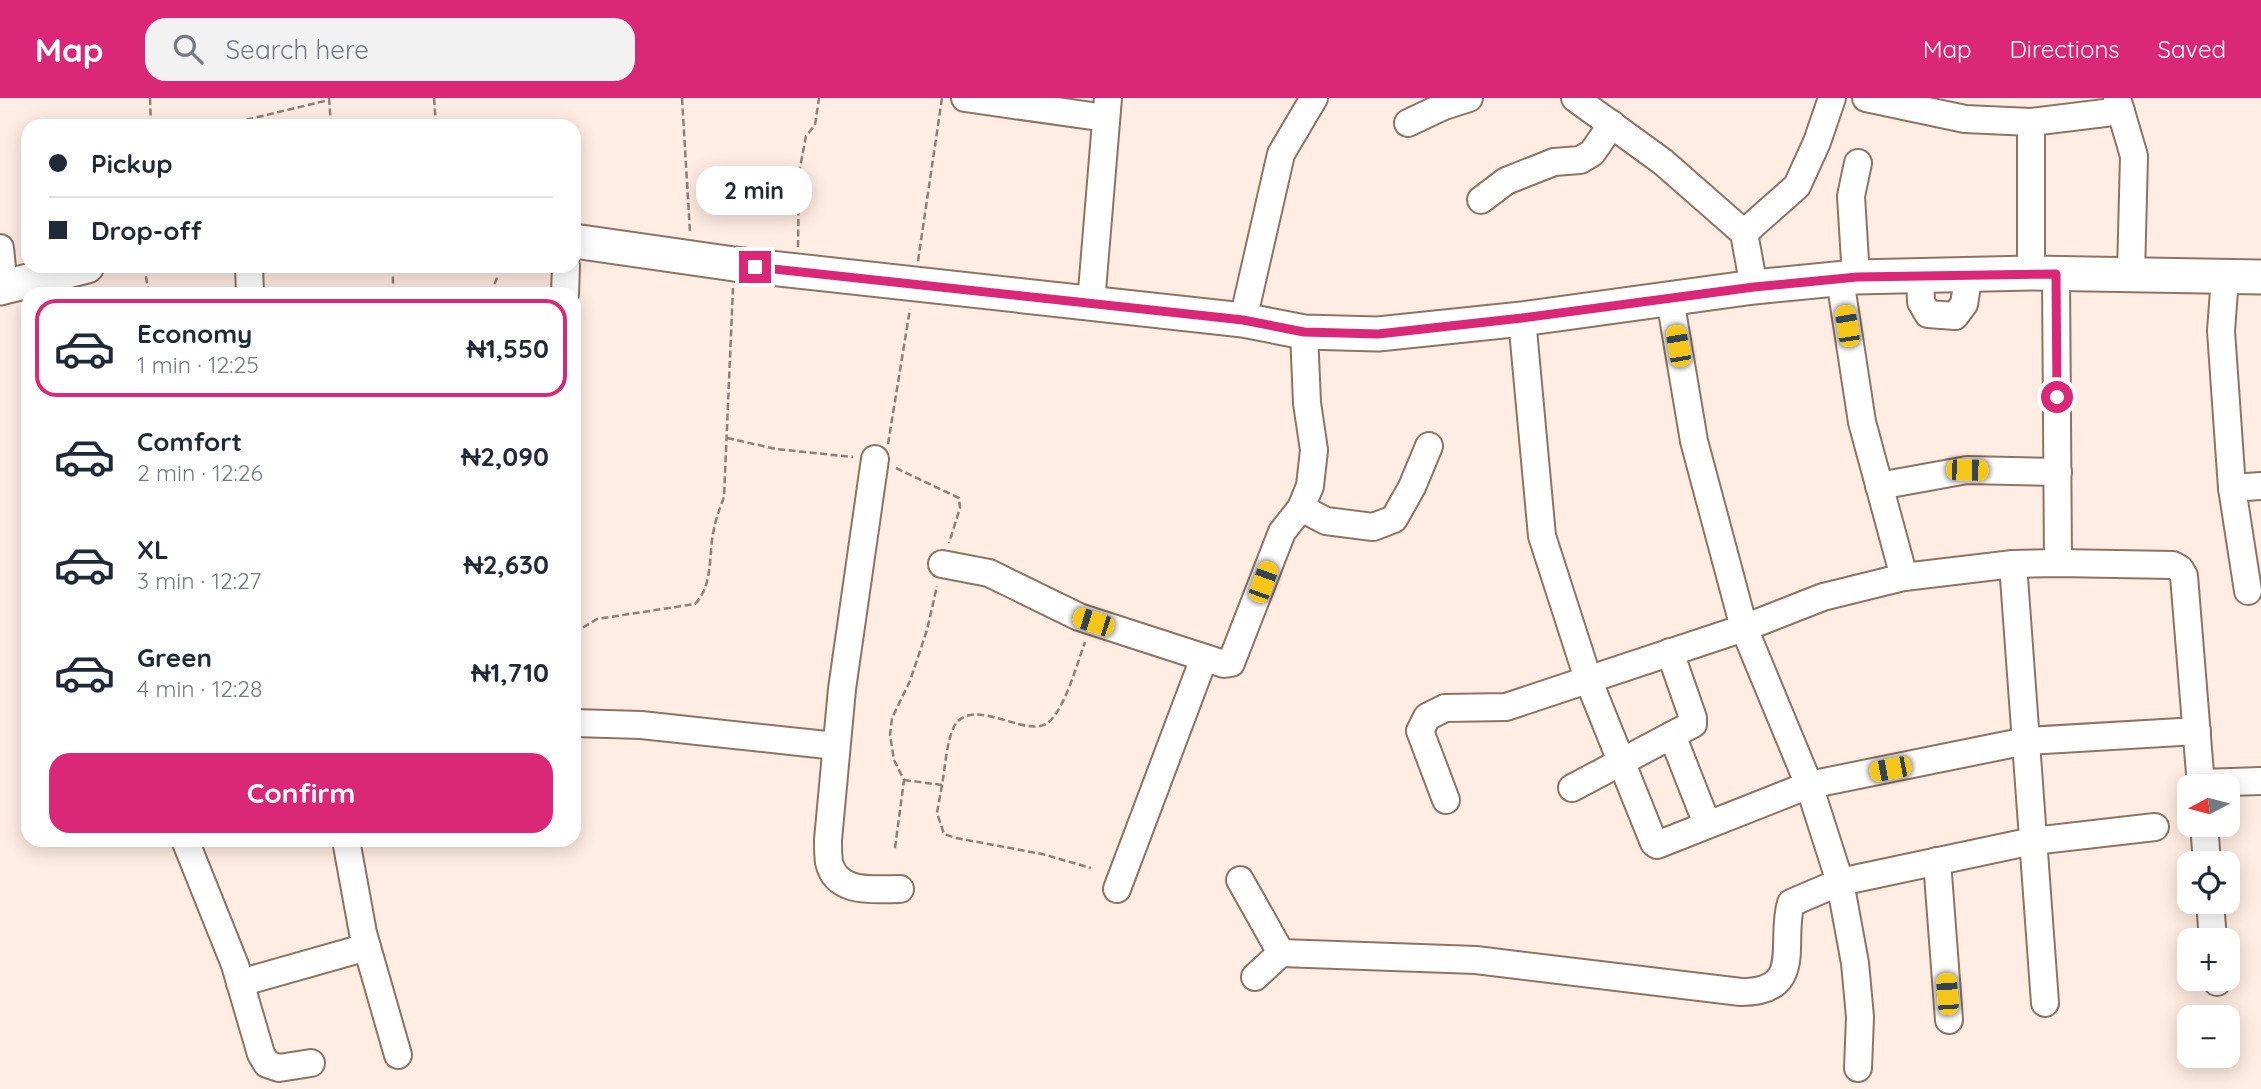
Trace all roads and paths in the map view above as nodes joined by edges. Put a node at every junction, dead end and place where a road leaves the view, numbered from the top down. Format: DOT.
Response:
graph roads {
  1 [pos="150,98"];
  2 [pos="434,98"];
  3 [pos="682,98"];
  4 [pos="819,98"];
  5 [pos="942,98"];
  6 [pos="965,98"];
  7 [pos="1314,98"];
  8 [pos="1469,98"];
  9 [pos="1575,98"];
  10 [pos="1832,98"];
  11 [pos="1866,98"];
  12 [pos="329,99"];
  13 [pos="2119,105"];
  14 [pos="1107,108"];
  15 [pos="2045,113"];
  16 [pos="151,119"];
  17 [pos="249,119"];
  18 [pos="330,119"];
  19 [pos="436,119"];
  20 [pos="1408,123"];
  21 [pos="1612,124"];
  22 [pos="1858,163"];
  23 [pos="1481,200"];
  24 [pos="1744,233"];
  25 [pos="581,242"];
  26 [pos="0,248"];
  27 [pos="691,259"];
  28 [pos="734,264"];
  29 [pos="798,271"];
  30 [pos="74,273"];
  31 [pos="2044,273"];
  32 [pos="2131,274"];
  33 [pos="498,275"];
  34 [pos="2225,277"];
  35 [pos="2261,277"];
  36 [pos="1848,278"];
  37 [pos="53,284"];
  38 [pos="914,284"];
  39 [pos="2,287"];
  40 [pos="494,287"];
  41 [pos="1754,287"];
  42 [pos="1670,299"];
  43 [pos="1091,303"];
  44 [pos="1522,318"];
  45 [pos="1243,320"];
  46 [pos="1304,332"];
  47 [pos="727,438"];
  48 [pos="1429,446"];
  49 [pos="880,461"];
  50 [pos="2058,471"];
  51 [pos="1879,485"];
  52 [pos="2261,486"];
  53 [pos="2232,488"];
  54 [pos="1301,508"];
  55 [pos="2058,563"];
  56 [pos="2013,564"];
  57 [pos="942,565"];
  58 [pos="1903,577"];
  59 [pos="2248,591"];
  60 [pos="1093,622"];
  61 [pos="1744,628"];
  62 [pos="581,629"];
  63 [pos="1670,652"];
  64 [pos="1204,658"];
  65 [pos="1588,679"];
  66 [pos="581,723"];
  67 [pos="2196,731"];
  68 [pos="1672,735"];
  69 [pos="2026,741"];
  70 [pos="836,746"];
  71 [pos="1621,762"];
  72 [pos="2200,774"];
  73 [pos="904,780"];
  74 [pos="2261,782"];
  75 [pos="2240,783"];
  76 [pos="942,785"];
  77 [pos="1808,785"];
  78 [pos="1572,788"];
  79 [pos="1446,800"];
  80 [pos="1707,824"];
  81 [pos="2155,827"];
  82 [pos="2033,841"];
  83 [pos="187,847"];
  84 [pos="347,847"];
  85 [pos="895,848"];
  86 [pos="1937,861"];
  87 [pos="1091,868"];
  88 [pos="1240,880"];
  89 [pos="1840,882"];
  90 [pos="900,889"];
  91 [pos="1116,889"];
  92 [pos="367,947"];
  93 [pos="1281,953"];
  94 [pos="1255,977"];
  95 [pos="240,983"];
  96 [pos="2045,1003"];
  97 [pos="1949,1020"];
  98 [pos="398,1055"];
  99 [pos="311,1063"];
  100 [pos="1858,1068"];
  1 -- 16 [label="path"];
  2 -- 19 [label="path"];
  3 -- 27 [label="path"];
  4 -- 29 [label="path"];
  5 -- 38 [label="path"];
  6 -- 14 [label="street"];
  7 -- 45 [label="street"];
  8 -- 20 [label="street"];
  9 -- 21 [label="street"];
  10 -- 24 [label="street"];
  11 -- 15 [label="street"];
  12 -- 17 [label="path"];
  12 -- 18 [label="path"];
  13 -- 15 [label="street"];
  13 -- 32 [label="street"];
  14 -- 43 [label="street"];
  15 -- 31 [label="street"];
  21 -- 23 [label="street"];
  21 -- 24 [label="street"];
  22 -- 36 [label="street"];
  24 -- 41 [label="street"];
  25 -- 27 [label="main road"];
  26 -- 39 [label="street"];
  27 -- 28 [label="main road"];
  28 -- 29 [label="main road"];
  28 -- 47 [label="path"];
  29 -- 38 [label="main road"];
  30 -- 37 [label="main road"];
  31 -- 32 [label="main road"];
  31 -- 36 [label="main road"];
  31 -- 50 [label="street"];
  32 -- 34 [label="main road"];
  33 -- 40 [label="path"];
  34 -- 35 [label="main road"];
  34 -- 53 [label="street"];
  36 -- 41 [label="main road"];
  36 -- 51 [label="street"];
  37 -- 39 [label="main road"];
  38 -- 43 [label="main road"];
  38 -- 49 [label="path"];
  41 -- 42 [label="main road"];
  42 -- 44 [label="main road"];
  42 -- 61 [label="street"];
  43 -- 45 [label="main road"];
  44 -- 46 [label="main road"];
  44 -- 65 [label="street"];
  45 -- 46 [label="main road"];
  46 -- 54 [label="street"];
  47 -- 49 [label="path"];
  47 -- 62 [label="path"];
  48 -- 54 [label="street"];
  49 -- 57 [label="path"];
  49 -- 70 [label="street"];
  50 -- 51 [label="street"];
  50 -- 55 [label="street"];
  51 -- 58 [label="street"];
  52 -- 53 [label="street"];
  53 -- 59 [label="street"];
  54 -- 64 [label="street"];
  55 -- 56 [label="street"];
  55 -- 67 [label="street"];
  56 -- 58 [label="street"];
  56 -- 69 [label="street"];
  57 -- 60 [label="street"];
  57 -- 73 [label="path"];
  58 -- 61 [label="street"];
  60 -- 64 [label="street"];
  60 -- 76 [label="path"];
  61 -- 63 [label="street"];
  61 -- 77 [label="street"];
  63 -- 65 [label="street"];
  63 -- 68 [label="street"];
  64 -- 91 [label="street"];
  65 -- 71 [label="street"];
  65 -- 79 [label="street"];
  66 -- 70 [label="street"];
  67 -- 69 [label="street"];
  67 -- 72 [label="street"];
  68 -- 71 [label="street"];
  68 -- 80 [label="street"];
  69 -- 77 [label="street"];
  69 -- 82 [label="street"];
  70 -- 90 [label="street"];
  71 -- 78 [label="street"];
  71 -- 80 [label="street"];
  73 -- 76 [label="path"];
  73 -- 85 [label="path"];
  74 -- 75 [label="street"];
  76 -- 87 [label="path"];
  77 -- 80 [label="street"];
  77 -- 89 [label="street"];
  81 -- 82 [label="street"];
  82 -- 86 [label="street"];
  82 -- 96 [label="street"];
  83 -- 95 [label="street"];
  84 -- 92 [label="street"];
  86 -- 89 [label="street"];
  86 -- 97 [label="street"];
  88 -- 93 [label="street"];
  89 -- 93 [label="street"];
  89 -- 100 [label="street"];
  92 -- 95 [label="street"];
  92 -- 98 [label="street"];
  93 -- 94 [label="street"];
  95 -- 99 [label="street"];
}
